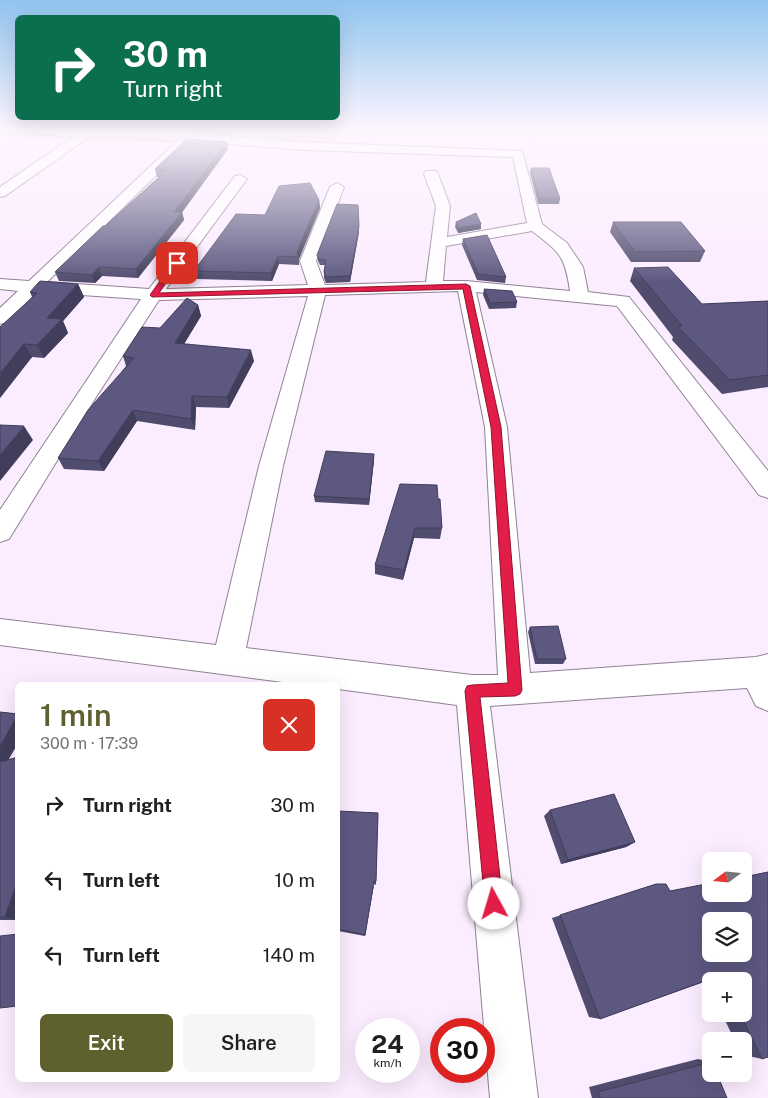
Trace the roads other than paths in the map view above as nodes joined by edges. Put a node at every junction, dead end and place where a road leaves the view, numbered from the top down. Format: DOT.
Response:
graph roads {
  1 [pos="17,181"];
  2 [pos="143,181"];
  3 [pos="238,181"];
  4 [pos="434,181"];
  5 [pos="524,181"];
  6 [pos="338,187"];
  7 [pos="0,193"];
  8 [pos="535,226"];
  9 [pos="439,243"];
  10 [pos="0,284"];
  11 [pos="34,285"];
  12 [pos="466,286"];
  13 [pos="434,287"];
  14 [pos="318,290"];
  15 [pos="154,295"];
  16 [pos="580,297"];
  17 [pos="0,318"];
  18 [pos="768,489"];
  19 [pos="0,532"];
  20 [pos="0,632"];
  21 [pos="228,660"];
  22 [pos="764,679"];
  23 [pos="515,690"];
  24 [pos="472,691"];
  25 [pos="514,1098"];
  1 -- 7 [label="street"];
  2 -- 11 [label="street"];
  3 -- 15 [label="street"];
  4 -- 9 [label="street"];
  5 -- 8 [label="street"];
  6 -- 14 [label="street"];
  8 -- 9 [label="street"];
  8 -- 16 [label="street"];
  9 -- 13 [label="street"];
  10 -- 11 [label="street"];
  11 -- 15 [label="street"];
  11 -- 17 [label="street"];
  12 -- 13 [label="street"];
  12 -- 16 [label="street"];
  12 -- 23 [label="street"];
  13 -- 14 [label="street"];
  14 -- 15 [label="street"];
  14 -- 21 [label="street"];
  15 -- 19 [label="street"];
  16 -- 18 [label="street"];
  20 -- 21 [label="street"];
  21 -- 24 [label="street"];
  22 -- 23 [label="street"];
  23 -- 24 [label="street"];
  24 -- 25 [label="street"];
}
